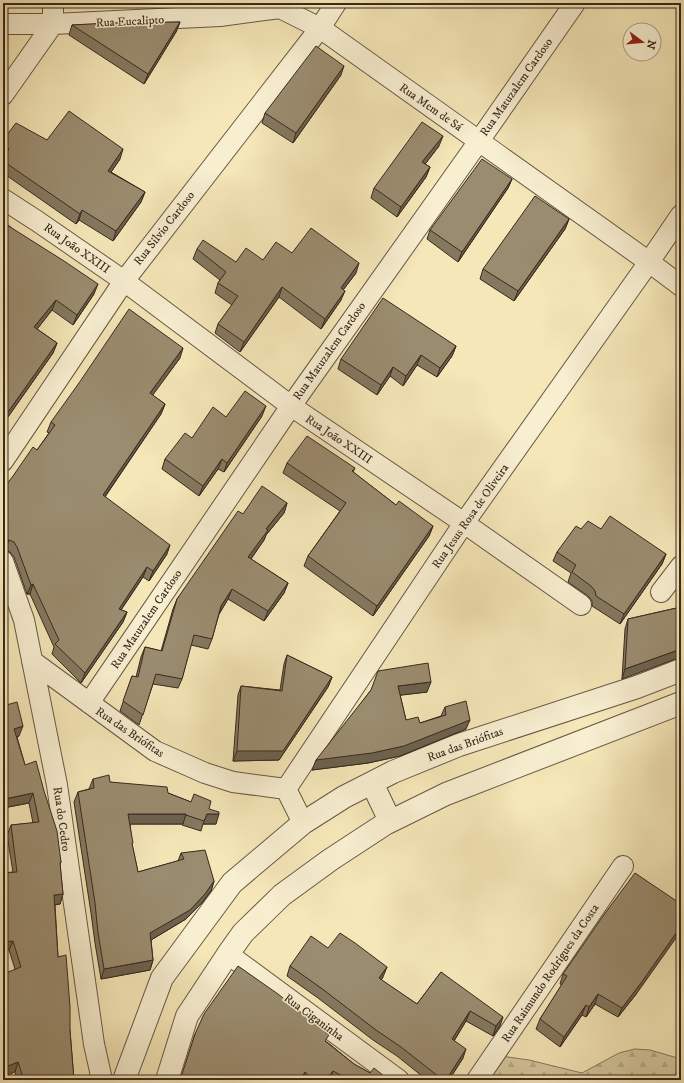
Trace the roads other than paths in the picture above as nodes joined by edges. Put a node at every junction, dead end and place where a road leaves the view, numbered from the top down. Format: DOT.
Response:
graph roads {
  1 [pos="53,3"];
  2 [pos="336,3"];
  3 [pos="575,3"];
  4 [pos="278,5"];
  5 [pos="220,10"];
  6 [pos="3,24"];
  7 [pos="53,24"];
  8 [pos="320,28"];
  9 [pos="3,95"];
  10 [pos="479,141"];
  11 [pos="3,199"];
  12 [pos="681,215"];
  13 [pos="649,262"];
  14 [pos="124,281"];
  15 [pos="681,286"];
  16 [pos="291,406"];
  17 [pos="3,461"];
  18 [pos="464,523"];
  19 [pos="3,561"];
  20 [pos="681,566"];
  21 [pos="662,592"];
  22 [pos="581,605"];
  23 [pos="32,661"];
  24 [pos="681,670"];
  25 [pos="89,703"];
  26 [pos="681,703"];
  27 [pos="372,783"];
  28 [pos="286,789"];
  29 [pos="390,821"];
  30 [pos="303,823"];
  31 [pos="623,866"];
  32 [pos="228,954"];
  33 [pos="102,1080"];
  34 [pos="124,1080"];
  35 [pos="167,1080"];
  36 [pos="399,1080"];
  37 [pos="476,1080"];
  1 -- 7 [label="street"];
  2 -- 8 [label="street, Rua Silvio Cardoso"];
  3 -- 10 [label="street, Rua Matuzalem Cardoso"];
  4 -- 5 [label="street, Rua Eucalipto"];
  4 -- 8 [label="street, Rua Mem de Sá"];
  5 -- 7 [label="street, Rua Eucalipto"];
  6 -- 7 [label="street, Rua Eucalipto"];
  7 -- 9 [label="street"];
  8 -- 10 [label="street, Rua Mem de Sá"];
  8 -- 14 [label="street, Rua Silvio Cardoso"];
  10 -- 13 [label="street, Rua Mem de Sá"];
  10 -- 16 [label="street, Rua Matuzalem Cardoso"];
  11 -- 14 [label="street, Rua João XXIII"];
  12 -- 13 [label="street, Rua Jesus Rosa de Oliveira"];
  13 -- 15 [label="street, Rua Mem de Sá"];
  13 -- 18 [label="street, Rua Jesus Rosa de Oliveira"];
  14 -- 16 [label="street, Rua João XXIII"];
  14 -- 17 [label="street, Rua Silvio Cardoso"];
  16 -- 18 [label="street, Rua João XXIII"];
  16 -- 25 [label="street, Rua Matuzalem Cardoso"];
  18 -- 22 [label="street, Rua João XXIII"];
  18 -- 28 [label="street, Rua Jesus Rosa de Oliveira"];
  19 -- 23 [label="street, Rua do Cedro"];
  20 -- 21 [label="street"];
  23 -- 25 [label="street, Rua das Briófitas"];
  23 -- 33 [label="street, Rua do Cedro"];
  24 -- 27 [label="street, Rua das Briófitas"];
  25 -- 28 [label="street, Rua das Briófitas"];
  26 -- 29 [label="street"];
  27 -- 29 [label="street"];
  27 -- 30 [label="street, Rua das Briófitas"];
  28 -- 30 [label="street"];
  29 -- 32 [label="street"];
  30 -- 34 [label="street, Rua das Briófitas"];
  31 -- 37 [label="street, Rua Raimundo Rodrigues da Costa"];
  32 -- 35 [label="street"];
  32 -- 36 [label="street, Rua Ciganinha"];
}
